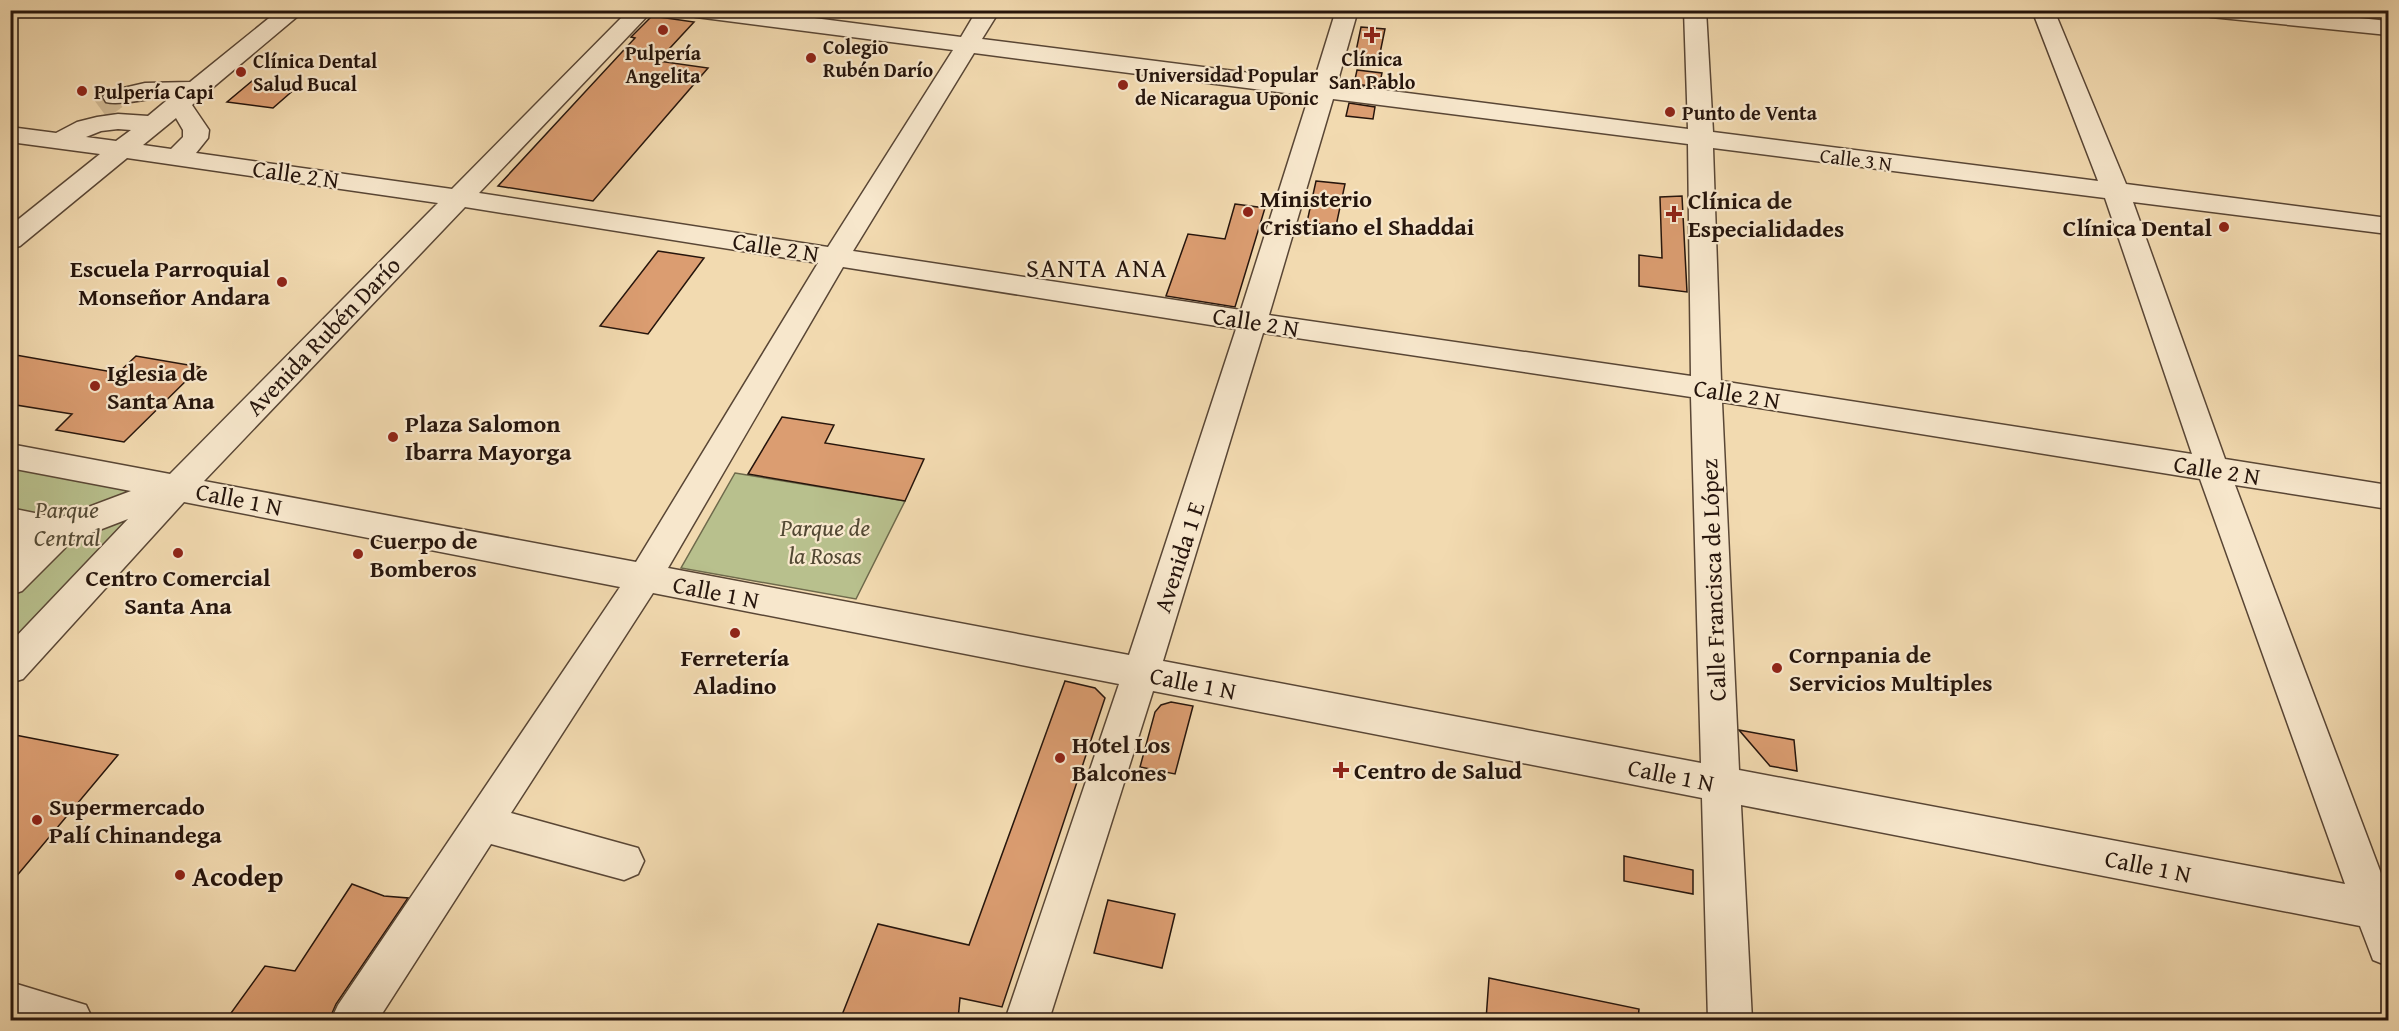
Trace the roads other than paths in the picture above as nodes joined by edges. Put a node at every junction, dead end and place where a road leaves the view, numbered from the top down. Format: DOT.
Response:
graph roads {
  1 [pos="294,10"];
  2 [pos="642,10"];
  3 [pos="696,10"];
  4 [pos="989,10"];
  5 [pos="1347,10"];
  6 [pos="1695,10"];
  7 [pos="2043,10"];
  8 [pos="2211,10"];
  9 [pos="2385,32"];
  10 [pos="967,45"];
  11 [pos="1323,92"];
  12 [pos="188,97"];
  13 [pos="105,109"];
  14 [pos="155,124"];
  15 [pos="10,134"];
  16 [pos="62,140"];
  17 [pos="1702,140"];
  18 [pos="124,149"];
  19 [pos="178,157"];
  20 [pos="2116,192"];
  21 [pos="457,198"];
  22 [pos="2388,226"];
  23 [pos="10,240"];
  24 [pos="836,256"];
  25 [pos="1253,322"];
  26 [pos="1706,389"];
  27 [pos="10,456"];
  28 [pos="2213,470"];
  29 [pos="178,487"];
  30 [pos="2388,497"];
  31 [pos="10,521"];
  32 [pos="60,531"];
  33 [pos="10,550"];
  34 [pos="644,579"];
  35 [pos="10,581"];
  36 [pos="10,668"];
  37 [pos="1142,673"];
  38 [pos="1721,785"];
  39 [pos="482,825"];
  40 [pos="624,861"];
  41 [pos="2384,923"];
  42 [pos="10,1003"];
  43 [pos="71,1020"];
  44 [pos="353,1020"];
  45 [pos="1027,1020"];
  46 [pos="1730,1020"];
  1 -- 12 [label="street"];
  2 -- 21 [label="street, Avenida Rubén Darío"];
  3 -- 10 [label="street, Calle 3 N"];
  4 -- 10 [label="street"];
  5 -- 11 [label="street, Avenida 1 E"];
  6 -- 17 [label="street, Calle Francisca de López"];
  7 -- 20 [label="street"];
  8 -- 9 [label="street"];
  10 -- 11 [label="street, Calle 3 N"];
  10 -- 24 [label="street"];
  11 -- 17 [label="street, Calle 3 N"];
  11 -- 25 [label="street, Avenida 1 E"];
  12 -- 13 [label="street"];
  12 -- 14 [label="street"];
  12 -- 19 [label="street"];
  13 -- 14 [label="street"];
  13 -- 16 [label="street"];
  14 -- 18 [label="street"];
  15 -- 16 [label="street, Calle 2 N"];
  16 -- 18 [label="street, Calle 2 N"];
  17 -- 20 [label="street, Calle 3 N"];
  17 -- 26 [label="street, Calle Francisca de López"];
  18 -- 19 [label="street, Calle 2 N"];
  18 -- 23 [label="street"];
  19 -- 21 [label="street, Calle 2 N"];
  20 -- 22 [label="street, Calle 3 N"];
  20 -- 28 [label="street"];
  21 -- 24 [label="street, Calle 2 N"];
  21 -- 29 [label="street, Avenida Rubén Darío"];
  24 -- 25 [label="street, Calle 2 N"];
  24 -- 34 [label="street"];
  25 -- 26 [label="street, Calle 2 N"];
  25 -- 37 [label="street, Avenida 1 E"];
  26 -- 28 [label="street, Calle 2 N"];
  26 -- 38 [label="street, Calle Francisca de López"];
  27 -- 29 [label="street, Calle 1 N"];
  28 -- 30 [label="street, Calle 2 N"];
  28 -- 41 [label="street"];
  29 -- 32 [label="street"];
  29 -- 34 [label="street, Calle 1 N"];
  29 -- 36 [label="street, Avenida Rubén Darío"];
  31 -- 32 [label="street"];
  32 -- 33 [label="street"];
  32 -- 35 [label="street"];
  34 -- 37 [label="street, Calle 1 N"];
  34 -- 39 [label="street"];
  37 -- 38 [label="street, Calle 1 N"];
  37 -- 45 [label="street, Avenida 1 E"];
  38 -- 41 [label="street, Calle 1 N"];
  38 -- 46 [label="street, Calle Francisca de López"];
  39 -- 40 [label="street"];
  39 -- 44 [label="street"];
  42 -- 43 [label="street"];
}
